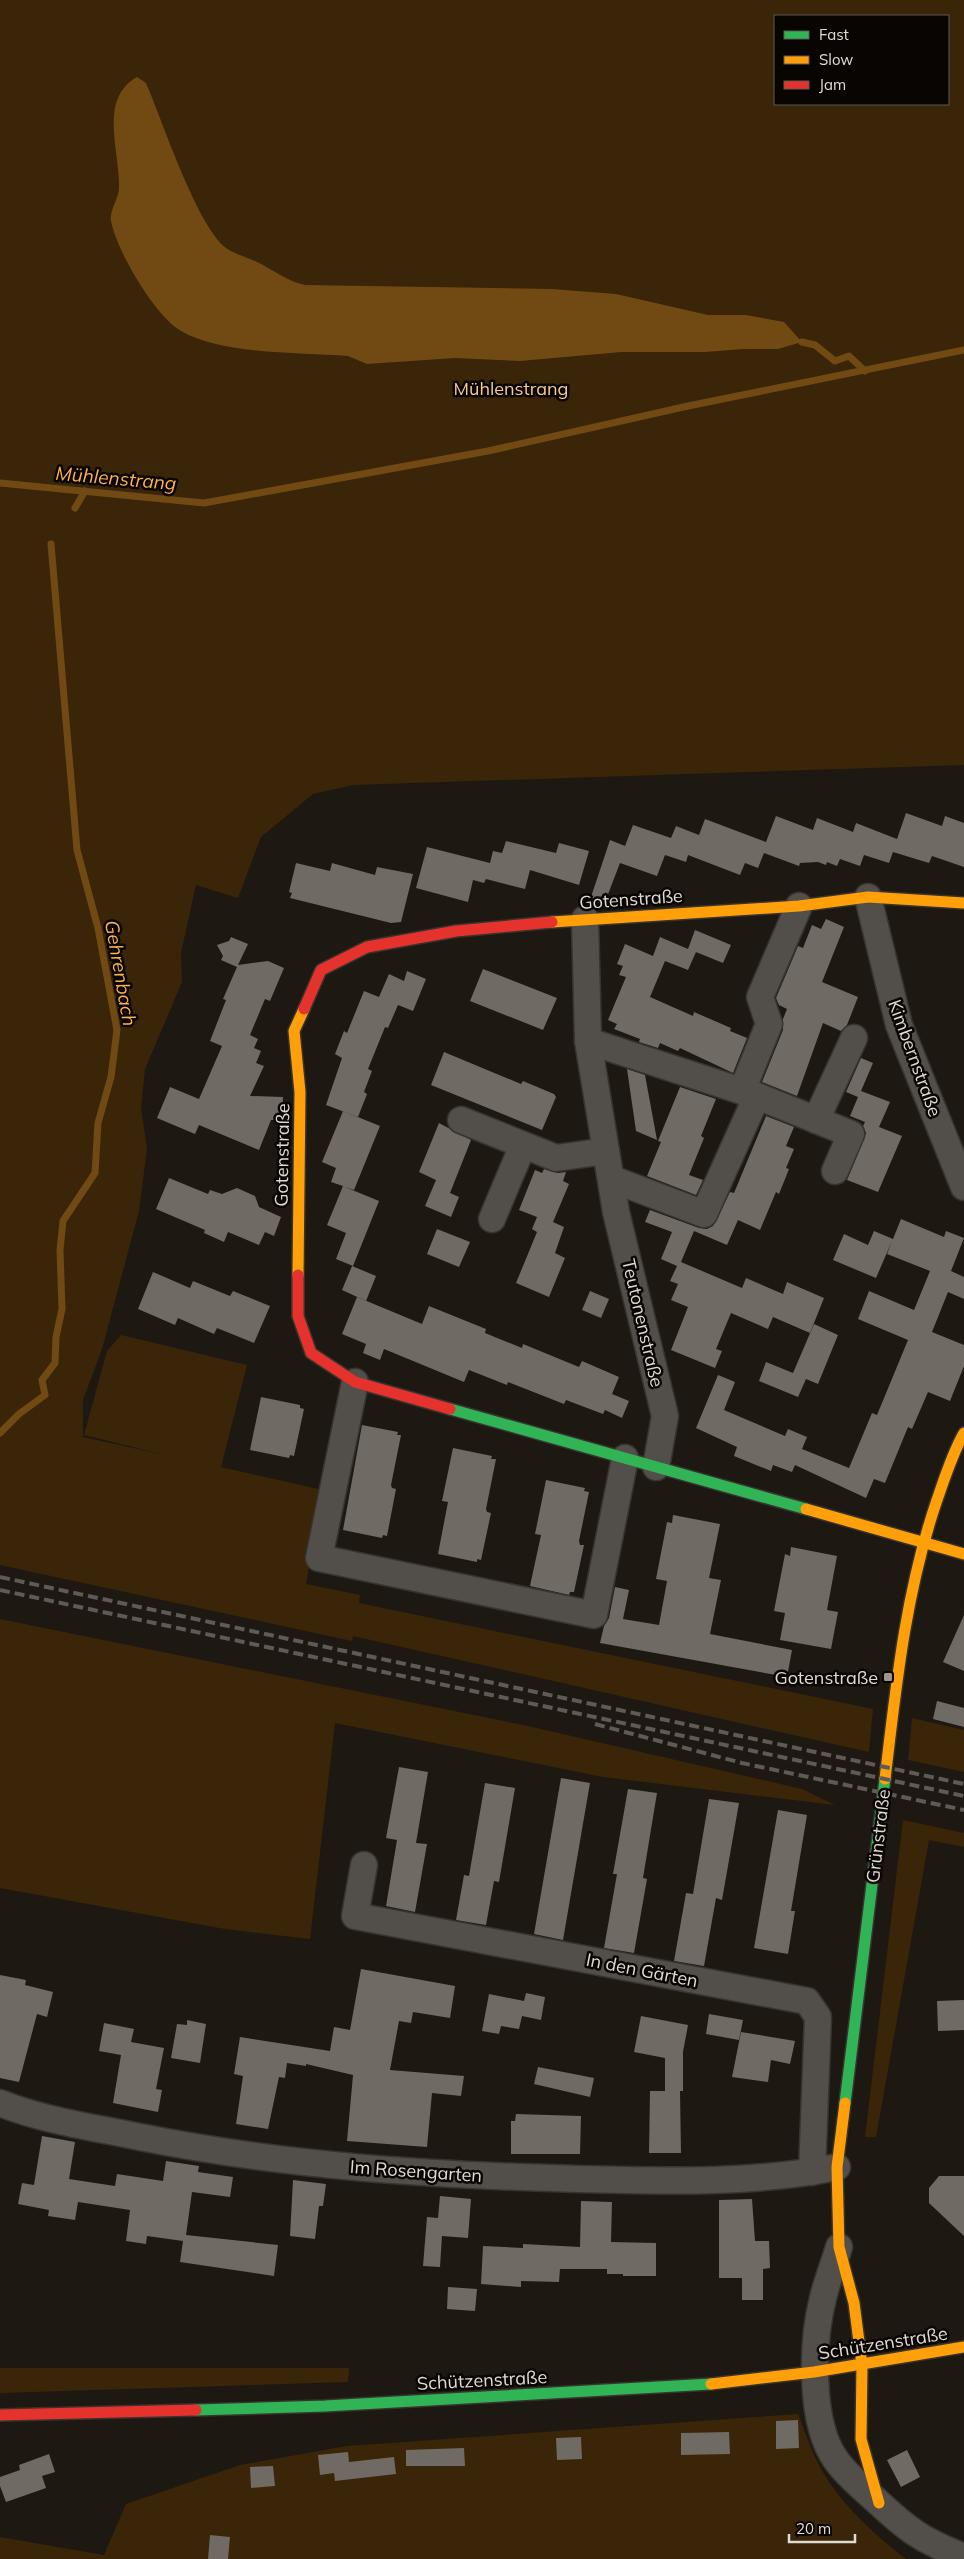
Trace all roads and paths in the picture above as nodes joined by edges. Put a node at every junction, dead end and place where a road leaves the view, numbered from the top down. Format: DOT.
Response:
graph roads {
  1 [pos="868,897"];
  2 [pos="964,903"];
  3 [pos="799,906"];
  4 [pos="585,919"];
  5 [pos="854,1038"];
  6 [pos="588,1041"];
  7 [pos="749,1093"];
  8 [pos="461,1120"];
  9 [pos="816,1120"];
  10 [pos="523,1145"];
  11 [pos="606,1151"];
  12 [pos="835,1171"];
  13 [pos="612,1179"];
  14 [pos="964,1187"];
  15 [pos="492,1219"];
  16 [pos="355,1382"];
  17 [pos="964,1433"];
  18 [pos="625,1458"];
  19 [pos="656,1467"];
  20 [pos="922,1543"];
  21 [pos="964,1554"];
  22 [pos="364,1865"];
  23 [pos="0,2103"];
  24 [pos="837,2167"];
  25 [pos="812,2172"];
  26 [pos="839,2247"];
  27 [pos="964,2347"];
  28 [pos="862,2365"];
  29 [pos="814,2372"];
  30 [pos="0,2415"];
  31 [pos="879,2503"];
  32 [pos="926,2551"];
  33 [pos="964,2557"];
  1 -- 2 [label="street, Gotenstraße"];
  1 -- 3 [label="street, Gotenstraße"];
  1 -- 14 [label="street, Kimbernstraße"];
  3 -- 4 [label="street, Gotenstraße"];
  3 -- 7 [label="street"];
  4 -- 6 [label="street, Teutonenstraße"];
  4 -- 16 [label="street, Gotenstraße"];
  5 -- 9 [label="street"];
  6 -- 7 [label="street"];
  6 -- 11 [label="street, Teutonenstraße"];
  7 -- 9 [label="street"];
  7 -- 13 [label="street"];
  8 -- 10 [label="street"];
  9 -- 12 [label="street"];
  10 -- 11 [label="street"];
  10 -- 15 [label="street"];
  11 -- 13 [label="street, Teutonenstraße"];
  13 -- 19 [label="street, Teutonenstraße"];
  16 -- 18 [label="street, Gotenstraße"];
  16 -- 18 [label="street"];
  17 -- 20 [label="street, Grünstraße"];
  18 -- 19 [label="street, Gotenstraße"];
  19 -- 20 [label="street, Gotenstraße"];
  20 -- 21 [label="street, Gotenstraße"];
  20 -- 24 [label="street, Grünstraße"];
  22 -- 25 [label="street, In den Gärten"];
  23 -- 25 [label="street, Im Rosengarten"];
  24 -- 25 [label="street, Im Rosengarten"];
  24 -- 26 [label="street, Grünstraße"];
  26 -- 28 [label="street, Grünstraße"];
  26 -- 29 [label="street, Grünstraße"];
  27 -- 28 [label="street, Schützenstraße"];
  28 -- 29 [label="street, Schützenstraße"];
  28 -- 31 [label="street, Grünstraße"];
  29 -- 30 [label="street, Schützenstraße"];
  29 -- 31 [label="street, Grünstraße"];
  31 -- 32 [label="street, Grünstraße"];
  32 -- 33 [label="street, Grünstraße"];
}
